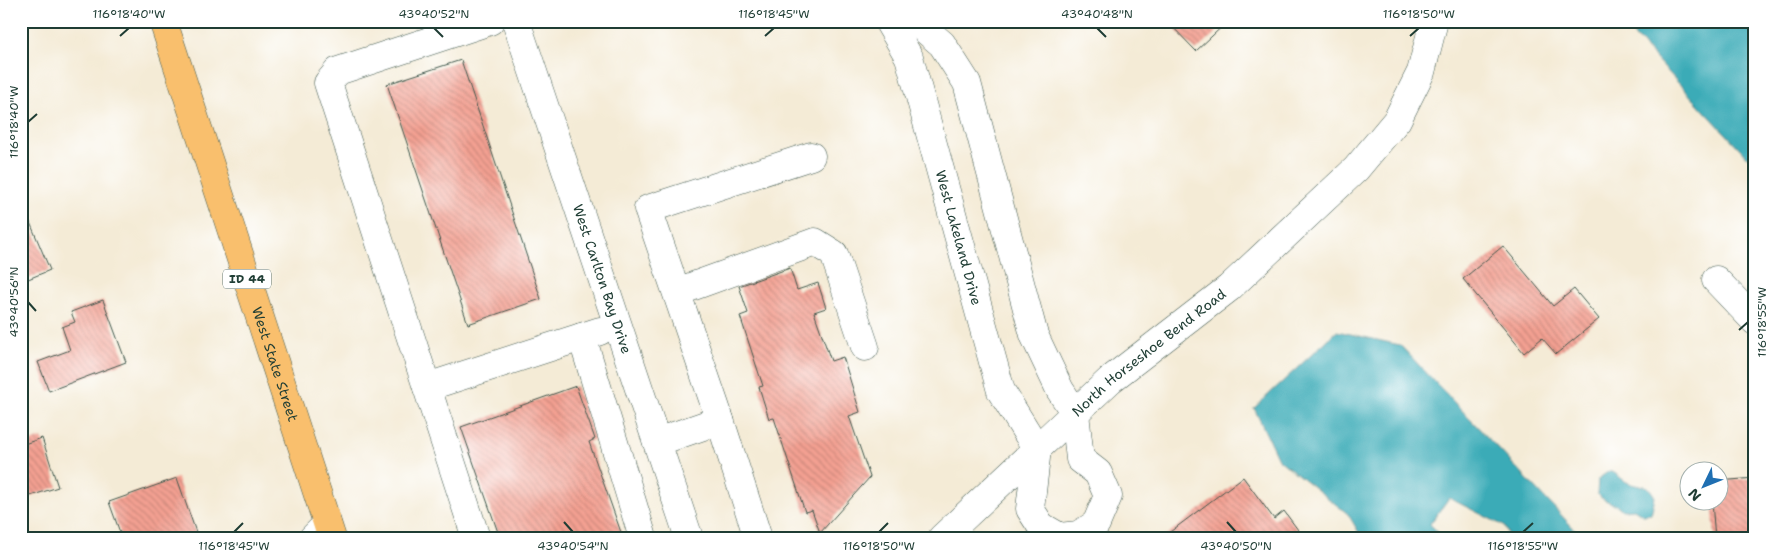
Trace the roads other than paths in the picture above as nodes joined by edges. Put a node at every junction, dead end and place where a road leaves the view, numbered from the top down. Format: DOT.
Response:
graph roads {
  1 [pos="163,21"];
  2 [pos="490,21"];
  3 [pos="516,21"];
  4 [pos="888,21"];
  5 [pos="916,21"];
  6 [pos="1434,21"];
  7 [pos="811,156"];
  8 [pos="1716,280"];
  9 [pos="677,292"];
  10 [pos="1755,321"];
  11 [pos="618,325"];
  12 [pos="582,337"];
  13 [pos="865,346"];
  14 [pos="427,387"];
  15 [pos="1075,413"];
  16 [pos="720,420"];
  17 [pos="657,442"];
  18 [pos="1037,450"];
  19 [pos="324,533"];
  20 [pos="1078,536"];
  21 [pos="476,538"];
  22 [pos="643,538"];
  23 [pos="689,538"];
  24 [pos="758,538"];
  25 [pos="942,538"];
  1 -- 19 [label="main road, West State Street / ID 44"];
  2 -- 14 [label="street"];
  3 -- 11 [label="street, West Carlton Bay Drive"];
  4 -- 18 [label="street, West Lakeland Drive"];
  5 -- 15 [label="street"];
  6 -- 15 [label="street, North Horseshoe Bend Road"];
  7 -- 9 [label="street"];
  8 -- 10 [label="street"];
  9 -- 13 [label="street"];
  9 -- 16 [label="street"];
  11 -- 12 [label="street"];
  11 -- 17 [label="street, West Carlton Bay Drive"];
  12 -- 14 [label="street"];
  12 -- 22 [label="street"];
  14 -- 21 [label="street"];
  15 -- 18 [label="street, North Horseshoe Bend Road"];
  15 -- 20 [label="street"];
  16 -- 17 [label="street"];
  16 -- 24 [label="street"];
  17 -- 23 [label="street, West Carlton Bay Drive"];
  18 -- 20 [label="street"];
  18 -- 25 [label="street, North Horseshoe Bend Road"];
}
